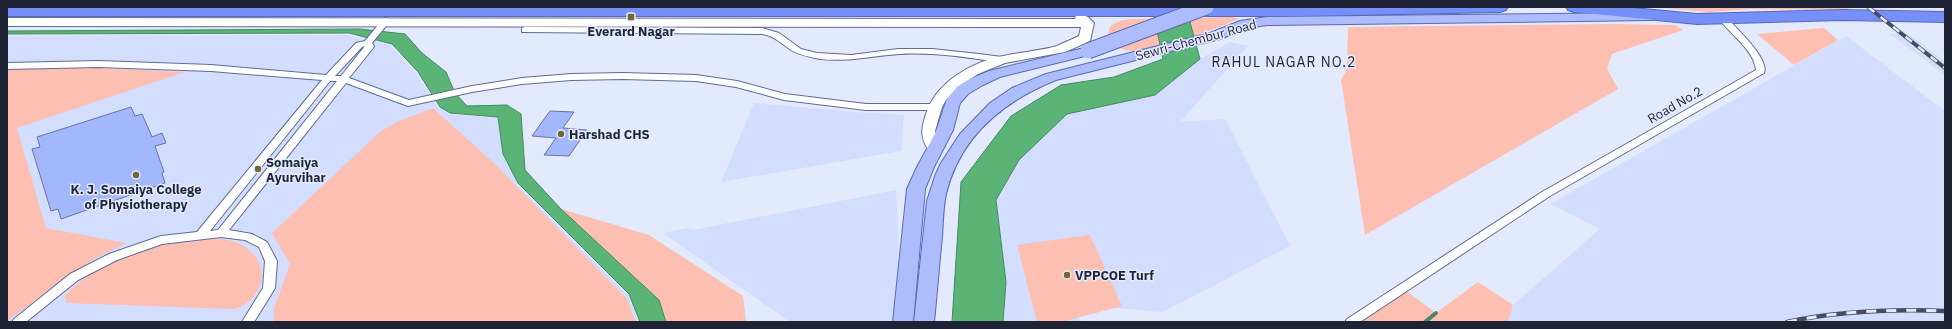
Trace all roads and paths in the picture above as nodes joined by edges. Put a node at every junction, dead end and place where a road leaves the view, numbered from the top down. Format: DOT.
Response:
graph roads {
  1 [pos="583,7"];
  2 [pos="1500,7"];
  3 [pos="1574,7"];
  4 [pos="1945,8"];
  5 [pos="1207,9"];
  6 [pos="7,10"];
  7 [pos="631,10"];
  8 [pos="1042,10"];
  9 [pos="47,11"];
  10 [pos="1303,11"];
  11 [pos="424,16"];
  12 [pos="1666,17"];
  13 [pos="1893,17"];
  14 [pos="1945,17"];
  15 [pos="1724,20"];
  16 [pos="7,22"];
  17 [pos="34,22"];
  18 [pos="1088,23"];
  19 [pos="384,24"];
  20 [pos="1244,24"];
  21 [pos="525,30"];
  22 [pos="369,41"];
  23 [pos="1086,44"];
  24 [pos="1126,59"];
  25 [pos="1002,60"];
  26 [pos="7,66"];
  27 [pos="327,79"];
  28 [pos="344,79"];
  29 [pos="935,107"];
  30 [pos="934,148"];
  31 [pos="221,233"];
  32 [pos="201,234"];
  33 [pos="18,322"];
  34 [pos="248,322"];
  35 [pos="903,322"];
  36 [pos="924,322"];
  37 [pos="1351,322"];
  1 -- 7 [label="street"];
  2 -- 10 [label="highway"];
  3 -- 12 [label="highway"];
  4 -- 13 [label="highway"];
  5 -- 8 [label="highway, bridge"];
  5 -- 10 [label="highway"];
  5 -- 23 [label="main road, bridge"];
  6 -- 9 [label="highway"];
  7 -- 8 [label="highway"];
  7 -- 11 [label="highway"];
  8 -- 18 [label="street"];
  9 -- 11 [label="highway"];
  9 -- 17 [label="highway"];
  10 -- 20 [label="main road"];
  11 -- 18 [label="street"];
  11 -- 19 [label="street"];
  12 -- 15 [label="highway"];
  12 -- 20 [label="main road, Sewri-Chembur Road"];
  13 -- 14 [label="highway"];
  13 -- 15 [label="highway"];
  15 -- 37 [label="street, Road No.2"];
  16 -- 17 [label="street"];
  17 -- 19 [label="street"];
  18 -- 23 [label="street"];
  19 -- 22 [label="street"];
  20 -- 24 [label="main road, Sewri-Chembur Road"];
  21 -- 25 [label="street"];
  22 -- 27 [label="street"];
  22 -- 28 [label="street"];
  23 -- 24 [label="main road"];
  23 -- 25 [label="street"];
  23 -- 30 [label="main road"];
  24 -- 36 [label="main road, Sewri-Chembur Road"];
  25 -- 29 [label="street"];
  26 -- 27 [label="street"];
  27 -- 28 [label="street"];
  27 -- 32 [label="street"];
  28 -- 29 [label="street"];
  28 -- 31 [label="street"];
  29 -- 30 [label="street"];
  30 -- 35 [label="main road"];
  31 -- 32 [label="street"];
  31 -- 34 [label="street"];
  32 -- 33 [label="street"];
}
